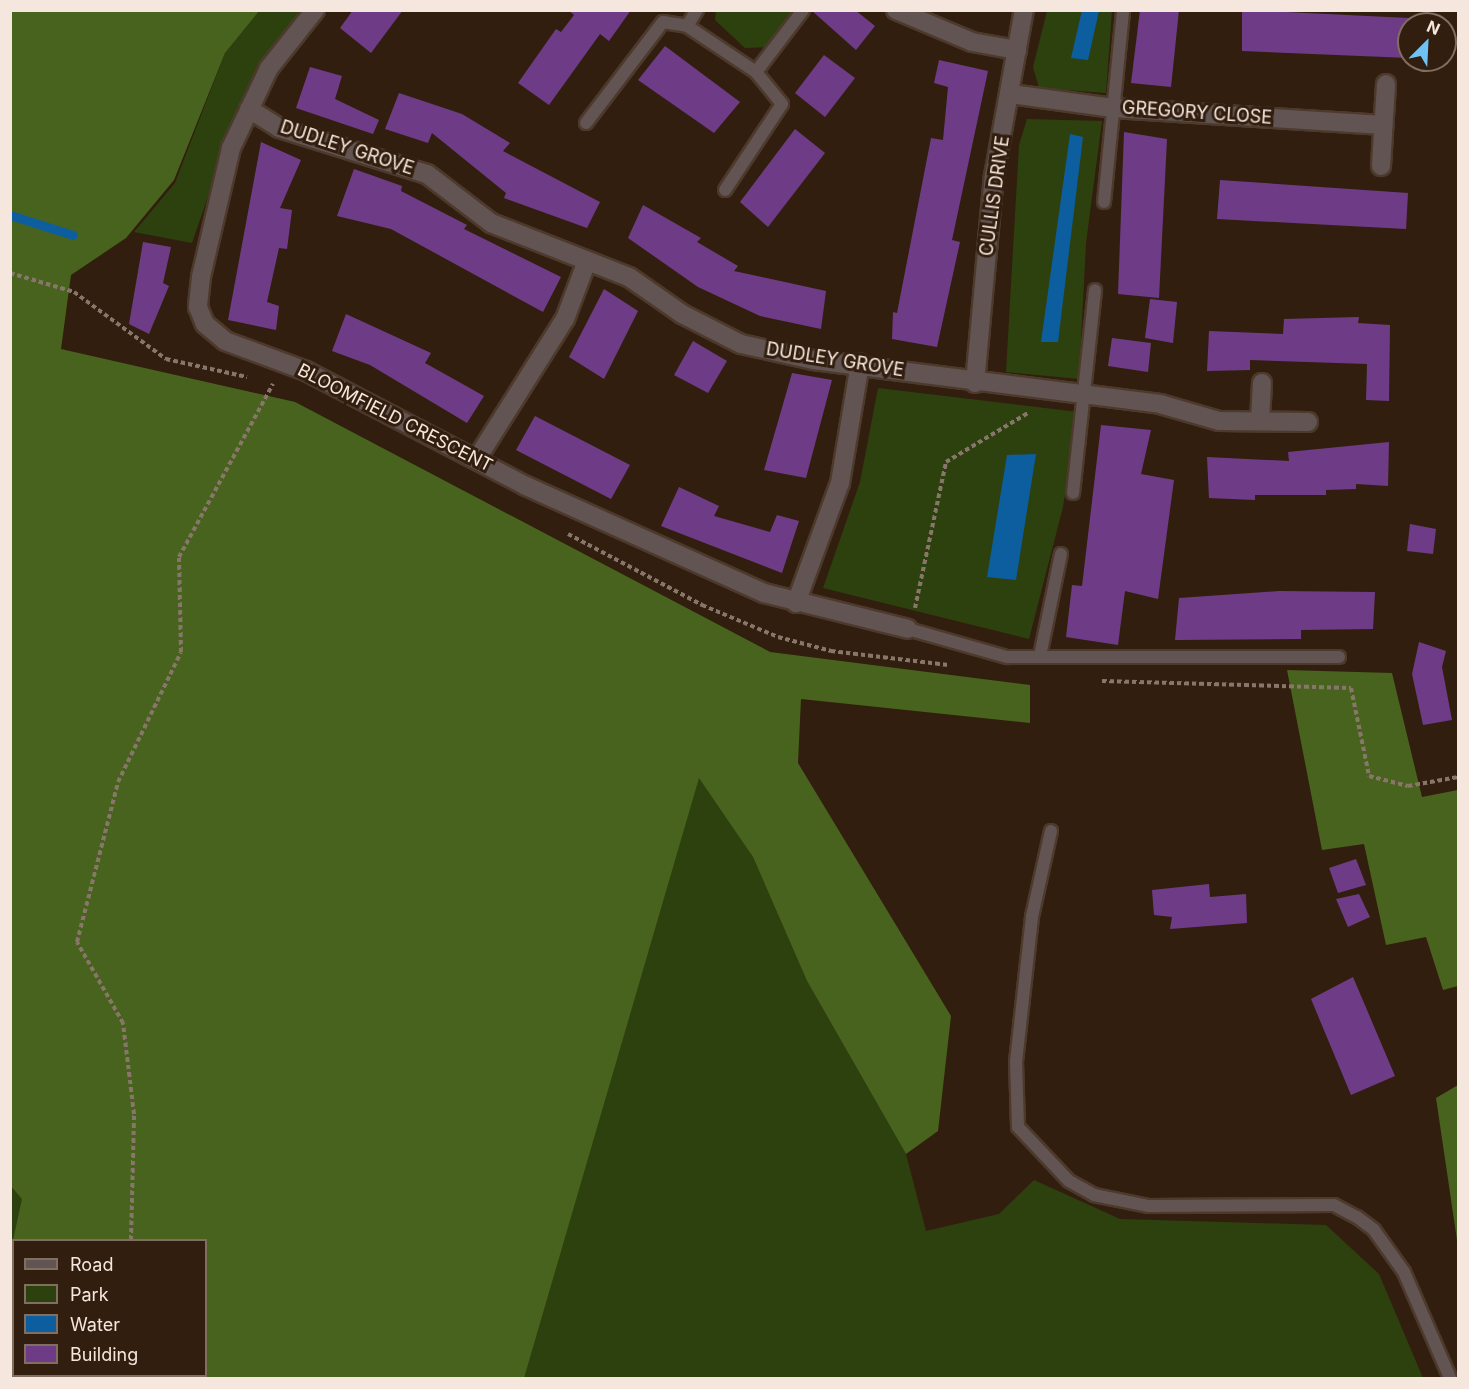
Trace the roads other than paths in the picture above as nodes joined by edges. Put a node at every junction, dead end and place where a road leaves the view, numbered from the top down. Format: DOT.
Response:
graph roads {
  1 [pos="315,10"];
  2 [pos="697,10"];
  3 [pos="803,10"];
  4 [pos="896,10"];
  5 [pos="1024,10"];
  6 [pos="1123,10"];
  7 [pos="687,26"];
  8 [pos="1017,50"];
  9 [pos="756,72"];
  10 [pos="1386,84"];
  11 [pos="1011,94"];
  12 [pos="1113,108"];
  13 [pos="249,109"];
  14 [pos="586,123"];
  15 [pos="1383,125"];
  16 [pos="1381,166"];
  17 [pos="725,190"];
  18 [pos="1104,202"];
  19 [pos="587,261"];
  20 [pos="1095,290"];
  21 [pos="860,364"];
  22 [pos="975,383"];
  23 [pos="1262,383"];
  24 [pos="1087,396"];
  25 [pos="1260,421"];
  26 [pos="1308,422"];
  27 [pos="478,457"];
  28 [pos="1074,493"];
  29 [pos="1061,554"];
  30 [pos="796,603"];
  31 [pos="908,629"];
  32 [pos="1040,656"];
  33 [pos="1339,657"];
  34 [pos="1051,831"];
  35 [pos="1450,1378"];
  1 -- 13 [label="street, BLOOMFIELD CRESCENT"];
  2 -- 7 [label="lane"];
  3 -- 9 [label="lane"];
  4 -- 8 [label="street"];
  5 -- 8 [label="street, CULLIS DRIVE"];
  6 -- 12 [label="lane"];
  7 -- 9 [label="lane"];
  7 -- 14 [label="lane"];
  8 -- 11 [label="street, CULLIS DRIVE"];
  9 -- 17 [label="lane"];
  10 -- 15 [label="street"];
  11 -- 12 [label="street, GREGORY CLOSE"];
  11 -- 22 [label="street, CULLIS DRIVE"];
  12 -- 15 [label="street, GREGORY CLOSE"];
  12 -- 18 [label="lane"];
  13 -- 19 [label="street, DUDLEY GROVE"];
  13 -- 27 [label="street, BLOOMFIELD CRESCENT"];
  15 -- 16 [label="street"];
  19 -- 21 [label="street, DUDLEY GROVE"];
  19 -- 27 [label="street"];
  20 -- 24 [label="lane"];
  21 -- 22 [label="street, DUDLEY GROVE"];
  21 -- 30 [label="street"];
  22 -- 24 [label="street, DUDLEY GROVE"];
  23 -- 25 [label="street"];
  24 -- 25 [label="street, DUDLEY GROVE"];
  24 -- 28 [label="lane"];
  25 -- 26 [label="street, DUDLEY GROVE"];
  27 -- 30 [label="street, BLOOMFIELD CRESCENT"];
  29 -- 32 [label="lane"];
  30 -- 31 [label="street, BLOOMFIELD CRESCENT"];
  31 -- 32 [label="lane"];
  32 -- 33 [label="lane"];
  34 -- 35 [label="lane"];
}
